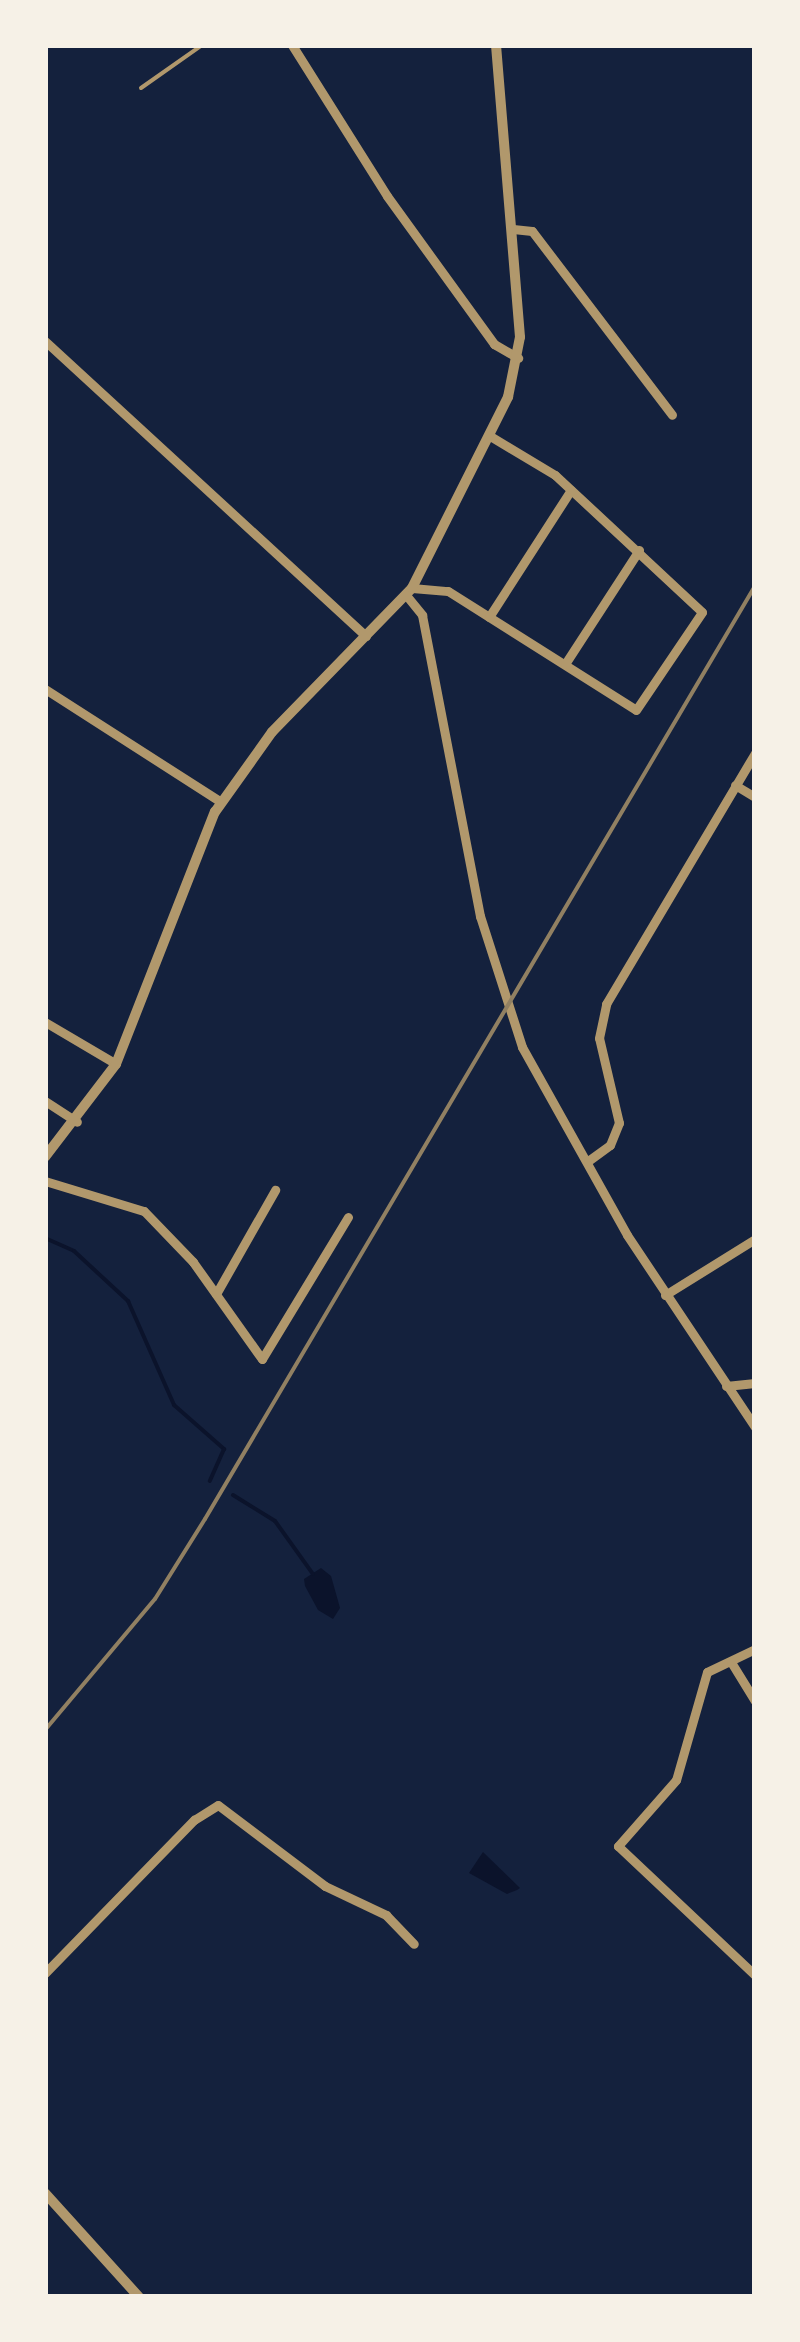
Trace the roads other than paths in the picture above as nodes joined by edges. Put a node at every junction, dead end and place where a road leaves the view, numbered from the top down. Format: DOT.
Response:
graph roads {
  1 [pos="202,45"];
  2 [pos="292,45"];
  3 [pos="496,45"];
  4 [pos="141,88"];
  5 [pos="513,229"];
  6 [pos="45,341"];
  7 [pos="518,358"];
  8 [pos="672,415"];
  9 [pos="490,436"];
  10 [pos="571,490"];
  11 [pos="640,550"];
  12 [pos="409,592"];
  13 [pos="489,617"];
  14 [pos="366,636"];
  15 [pos="565,664"];
  16 [pos="45,689"];
  17 [pos="755,753"];
  18 [pos="736,784"];
  19 [pos="755,797"];
  20 [pos="221,802"];
  21 [pos="45,1022"];
  22 [pos="116,1064"];
  23 [pos="45,1101"];
  24 [pos="76,1122"];
  25 [pos="45,1157"];
  26 [pos="588,1162"];
  27 [pos="45,1181"];
  28 [pos="275,1190"];
  29 [pos="348,1217"];
  30 [pos="755,1239"];
  31 [pos="216,1294"];
  32 [pos="665,1294"];
  33 [pos="755,1383"];
  34 [pos="726,1386"];
  35 [pos="755,1427"];
  36 [pos="755,1649"];
  37 [pos="731,1662"];
  38 [pos="755,1702"];
  39 [pos="414,1944"];
  40 [pos="45,1973"];
  41 [pos="755,1975"];
  42 [pos="45,2193"];
  43 [pos="138,2297"];
  1 -- 4 [label="lane"];
  2 -- 7 [label="street"];
  3 -- 5 [label="street"];
  5 -- 7 [label="street"];
  5 -- 8 [label="street"];
  6 -- 14 [label="street"];
  7 -- 9 [label="street"];
  9 -- 10 [label="street"];
  9 -- 12 [label="street"];
  10 -- 11 [label="street"];
  10 -- 13 [label="street"];
  11 -- 15 [label="street"];
  11 -- 15 [label="street"];
  12 -- 13 [label="street"];
  12 -- 14 [label="street"];
  12 -- 26 [label="street"];
  13 -- 15 [label="street"];
  14 -- 20 [label="street"];
  16 -- 20 [label="street"];
  17 -- 18 [label="street"];
  18 -- 19 [label="street"];
  18 -- 26 [label="street"];
  20 -- 22 [label="street"];
  21 -- 22 [label="street"];
  22 -- 24 [label="street"];
  23 -- 24 [label="street"];
  24 -- 25 [label="street"];
  26 -- 32 [label="street"];
  27 -- 31 [label="street"];
  28 -- 31 [label="street"];
  29 -- 31 [label="street"];
  30 -- 32 [label="street"];
  32 -- 34 [label="street"];
  33 -- 34 [label="street"];
  34 -- 35 [label="street"];
  36 -- 37 [label="street"];
  37 -- 38 [label="street"];
  37 -- 41 [label="street"];
  39 -- 40 [label="street"];
  42 -- 43 [label="street"];
}
